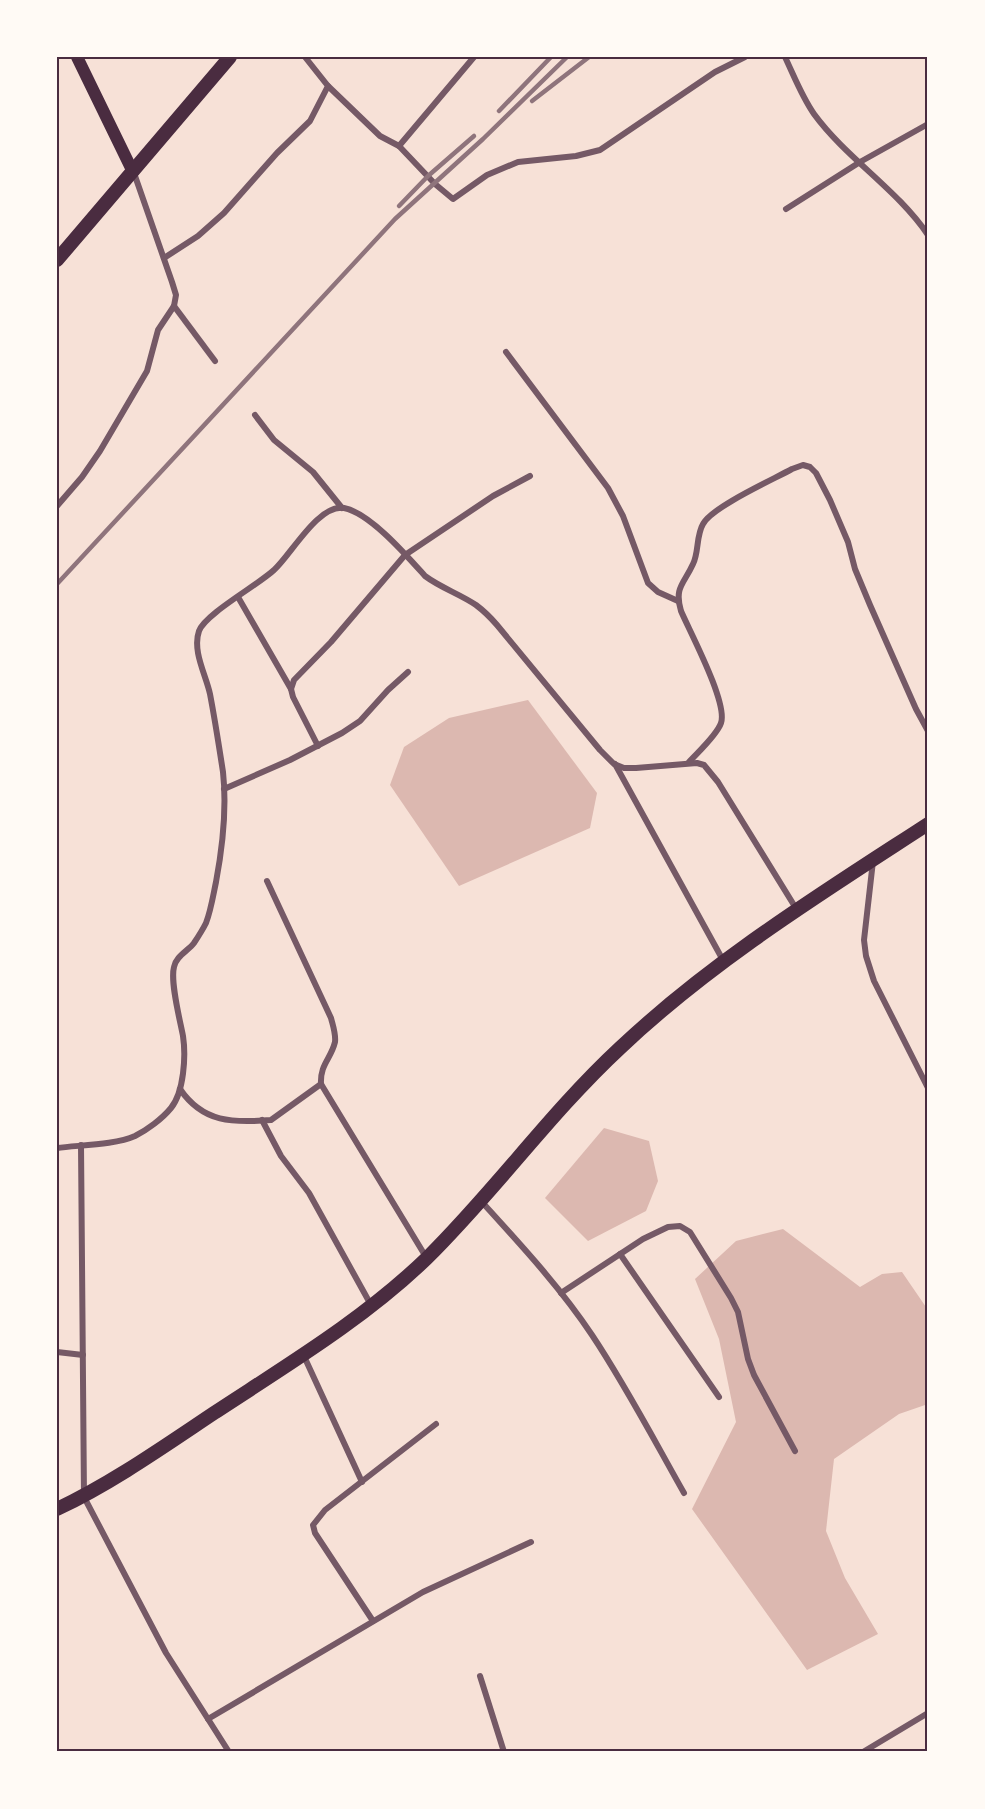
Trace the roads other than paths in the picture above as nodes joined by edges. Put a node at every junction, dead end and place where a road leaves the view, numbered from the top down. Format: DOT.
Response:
graph roads {
  1 [pos="77,57"];
  2 [pos="230,57"];
  3 [pos="305,57"];
  4 [pos="474,57"];
  5 [pos="745,57"];
  6 [pos="784,57"];
  7 [pos="328,86"];
  8 [pos="928,124"];
  9 [pos="399,147"];
  10 [pos="860,162"];
  11 [pos="133,172"];
  12 [pos="786,209"];
  13 [pos="928,235"];
  14 [pos="164,258"];
  15 [pos="57,260"];
  16 [pos="174,306"];
  17 [pos="506,352"];
  18 [pos="215,361"];
  19 [pos="255,415"];
  20 [pos="530,476"];
  21 [pos="57,506"];
  22 [pos="342,508"];
  23 [pos="405,555"];
  24 [pos="238,597"];
  25 [pos="678,600"];
  26 [pos="408,672"];
  27 [pos="291,690"];
  28 [pos="928,731"];
  29 [pos="318,746"];
  30 [pos="689,762"];
  31 [pos="614,764"];
  32 [pos="224,789"];
  33 [pos="928,824"];
  34 [pos="873,860"];
  35 [pos="267,881"];
  36 [pos="797,910"];
  37 [pos="724,963"];
  38 [pos="321,1084"];
  39 [pos="928,1088"];
  40 [pos="180,1089"];
  41 [pos="262,1120"];
  42 [pos="81,1145"];
  43 [pos="57,1148"];
  44 [pos="481,1201"];
  45 [pos="620,1254"];
  46 [pos="426,1258"];
  47 [pos="561,1293"];
  48 [pos="372,1306"];
  49 [pos="57,1352"];
  50 [pos="303,1354"];
  51 [pos="83,1356"];
  52 [pos="719,1397"];
  53 [pos="436,1425"];
  54 [pos="795,1450"];
  55 [pos="362,1482"];
  56 [pos="684,1493"];
  57 [pos="84,1497"];
  58 [pos="57,1509"];
  59 [pos="531,1542"];
  60 [pos="373,1621"];
  61 [pos="480,1676"];
  62 [pos="928,1713"];
  63 [pos="208,1719"];
  64 [pos="229,1752"];
  65 [pos="504,1752"];
  66 [pos="863,1752"];
  1 -- 11 [label="main road"];
  2 -- 11 [label="main road"];
  3 -- 7 [label="street"];
  4 -- 9 [label="street"];
  5 -- 9 [label="street"];
  6 -- 10 [label="street"];
  7 -- 9 [label="street"];
  7 -- 14 [label="street"];
  8 -- 10 [label="street"];
  10 -- 12 [label="street"];
  10 -- 13 [label="street"];
  11 -- 14 [label="street"];
  11 -- 15 [label="main road"];
  14 -- 16 [label="street"];
  16 -- 18 [label="street"];
  16 -- 21 [label="street"];
  17 -- 25 [label="street"];
  19 -- 22 [label="street"];
  20 -- 23 [label="street"];
  22 -- 23 [label="street"];
  22 -- 24 [label="street"];
  23 -- 27 [label="street"];
  23 -- 31 [label="street"];
  24 -- 27 [label="street"];
  24 -- 32 [label="street"];
  25 -- 28 [label="street"];
  25 -- 30 [label="street"];
  26 -- 29 [label="street"];
  27 -- 29 [label="street"];
  29 -- 32 [label="street"];
  30 -- 31 [label="street"];
  30 -- 36 [label="street"];
  31 -- 37 [label="street"];
  32 -- 40 [label="street"];
  33 -- 34 [label="main road"];
  34 -- 36 [label="main road"];
  34 -- 39 [label="street"];
  35 -- 38 [label="street"];
  36 -- 37 [label="main road"];
  37 -- 44 [label="main road"];
  38 -- 41 [label="street"];
  38 -- 46 [label="street"];
  40 -- 41 [label="street"];
  40 -- 42 [label="street"];
  41 -- 48 [label="street"];
  42 -- 43 [label="street"];
  42 -- 51 [label="street"];
  44 -- 46 [label="main road"];
  44 -- 47 [label="street"];
  45 -- 47 [label="street"];
  45 -- 52 [label="street"];
  45 -- 54 [label="street"];
  46 -- 48 [label="main road"];
  47 -- 56 [label="street"];
  48 -- 50 [label="main road"];
  49 -- 51 [label="street"];
  50 -- 55 [label="street"];
  50 -- 57 [label="main road"];
  51 -- 57 [label="street"];
  53 -- 55 [label="street"];
  55 -- 60 [label="street"];
  57 -- 58 [label="main road"];
  57 -- 63 [label="street"];
  59 -- 60 [label="street"];
  60 -- 63 [label="street"];
  61 -- 65 [label="street"];
  62 -- 66 [label="street"];
  63 -- 64 [label="street"];
}
